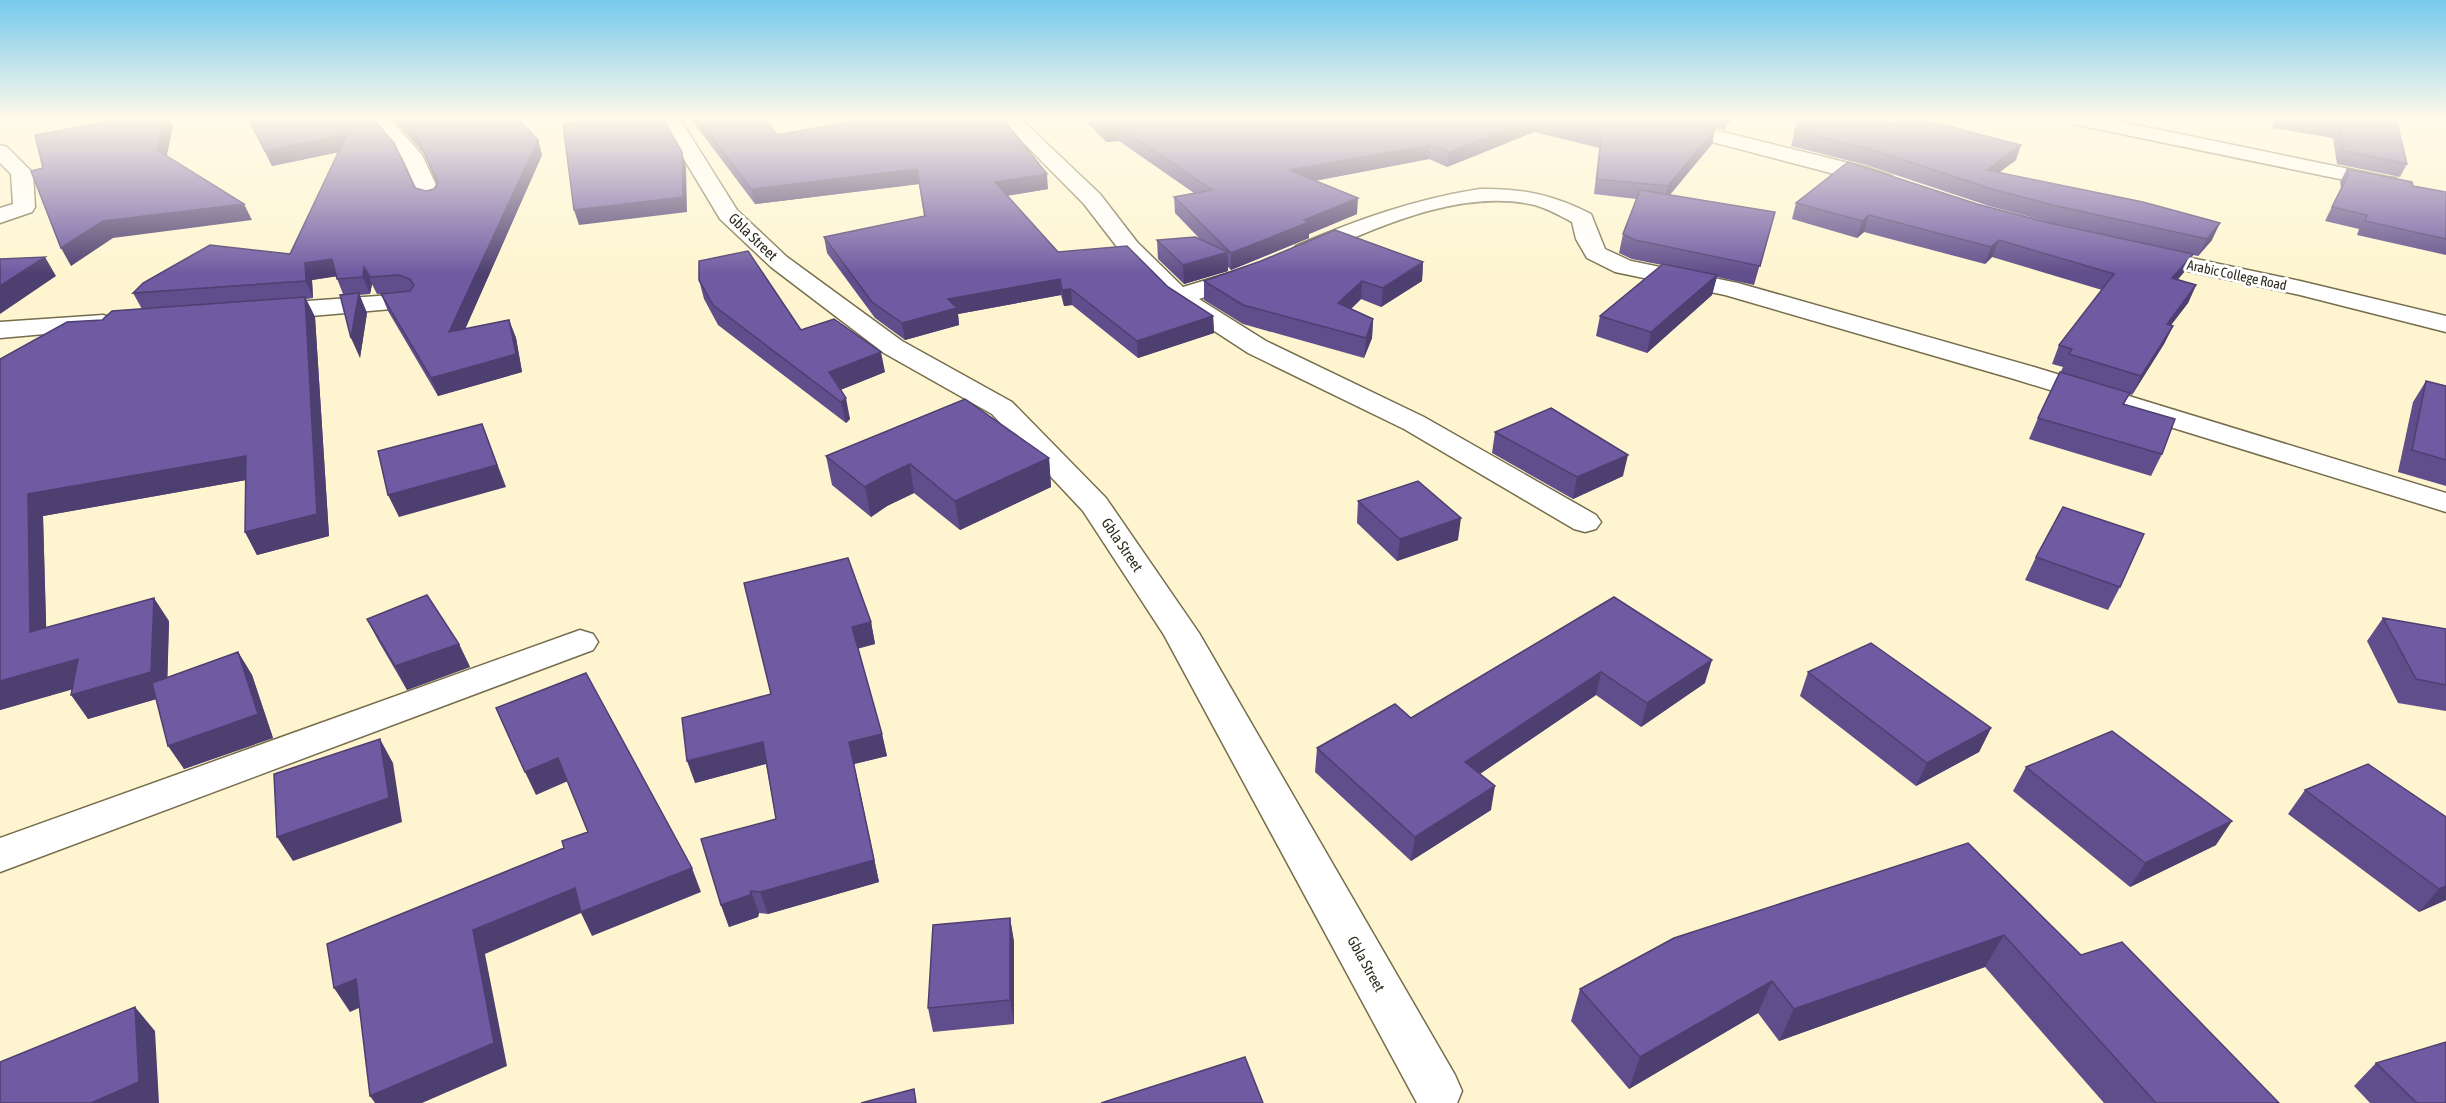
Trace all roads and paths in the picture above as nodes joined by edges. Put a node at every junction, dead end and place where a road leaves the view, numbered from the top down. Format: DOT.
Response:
graph roads {
  1 [pos="19,170"];
  2 [pos="419,170"];
  3 [pos="702,170"];
  4 [pos="1063,170"];
  5 [pos="1851,170"];
  6 [pos="2326,170"];
  7 [pos="1902,187"];
  8 [pos="2406,187"];
  9 [pos="431,198"];
  10 [pos="0,216"];
  11 [pos="2127,251"];
  12 [pos="1179,297"];
  13 [pos="406,303"];
  14 [pos="239,314"];
  15 [pos="131,321"];
  16 [pos="2446,324"];
  17 [pos="0,330"];
  18 [pos="2446,503"];
  19 [pos="1585,522"];
  20 [pos="580,642"];
  21 [pos="0,855"];
  22 [pos="1437,1091"];
  1 -- 10 [label="street"];
  2 -- 9 [label="street"];
  3 -- 22 [label="street, Gbla Street"];
  4 -- 12 [label="street"];
  5 -- 7 [label="street"];
  6 -- 8 [label="street"];
  11 -- 16 [label="street, Arabic College Road"];
  12 -- 18 [label="street"];
  12 -- 19 [label="street"];
  13 -- 14 [label="street"];
  15 -- 17 [label="street"];
  20 -- 21 [label="street"];
}
